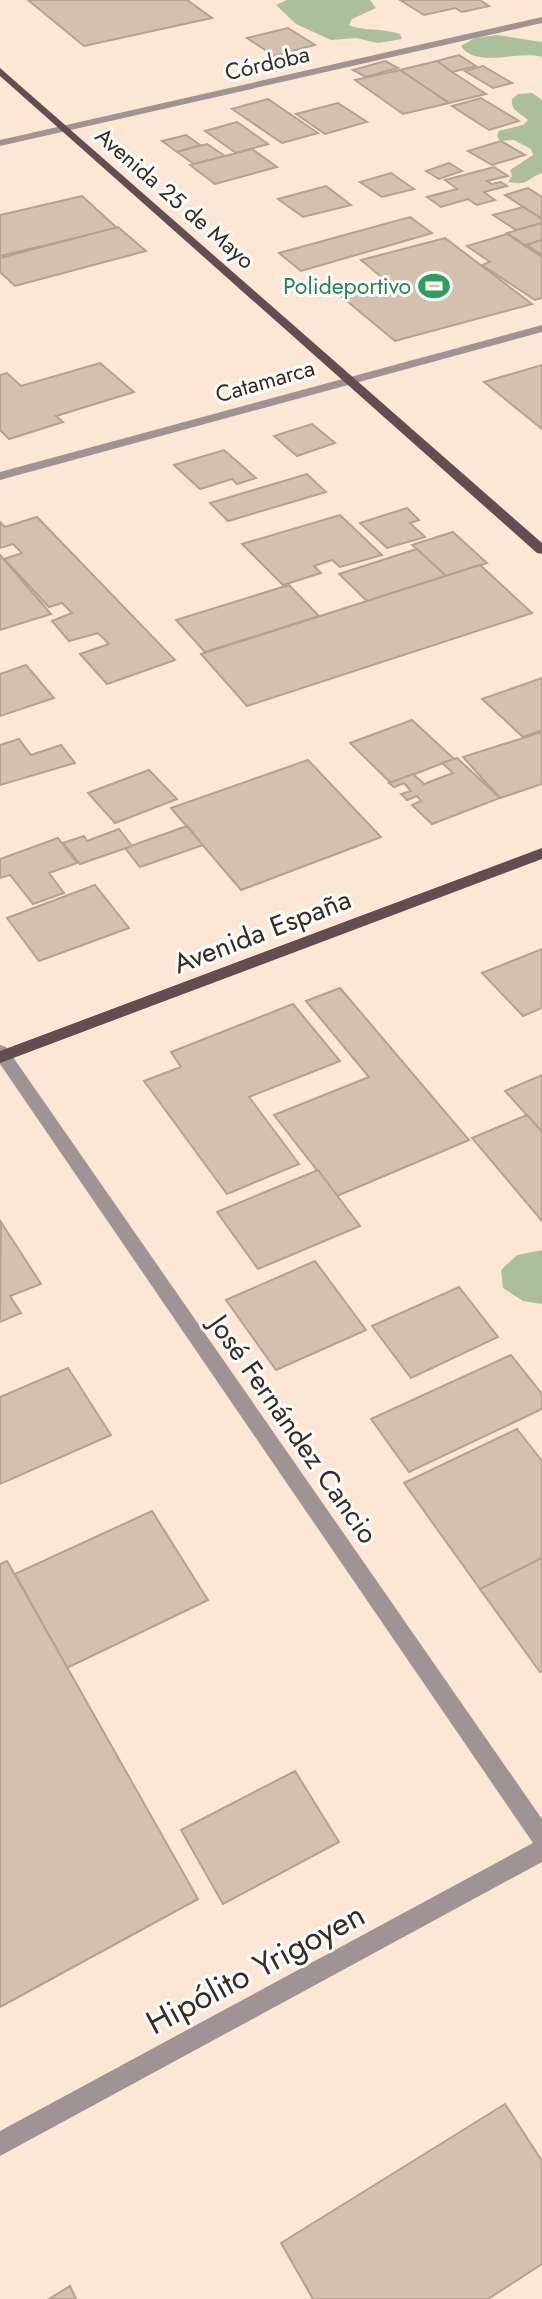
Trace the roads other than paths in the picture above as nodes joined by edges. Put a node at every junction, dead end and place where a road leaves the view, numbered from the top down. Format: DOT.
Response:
graph roads {
  1 [pos="542,20"];
  2 [pos="0,71"];
  3 [pos="65,128"];
  4 [pos="0,143"];
  5 [pos="542,328"];
  6 [pos="348,379"];
  7 [pos="0,476"];
  8 [pos="542,550"];
  9 [pos="542,853"];
  10 [pos="1,1055"];
  11 [pos="542,1838"];
  12 [pos="542,1850"];
  13 [pos="0,2144"];
  1 -- 3 [label="street, Córdoba"];
  2 -- 3 [label="main road, Avenida 25 de Mayo"];
  3 -- 4 [label="street, Córdoba"];
  3 -- 6 [label="main road, Avenida 25 de Mayo"];
  5 -- 6 [label="street, Catamarca"];
  6 -- 7 [label="street, Catamarca"];
  6 -- 8 [label="main road, Avenida 25 de Mayo"];
  9 -- 10 [label="main road, Avenida España"];
  10 -- 11 [label="street, José Fernández Cancio"];
  12 -- 13 [label="street, Hipólito Yrigoyen"];
}
